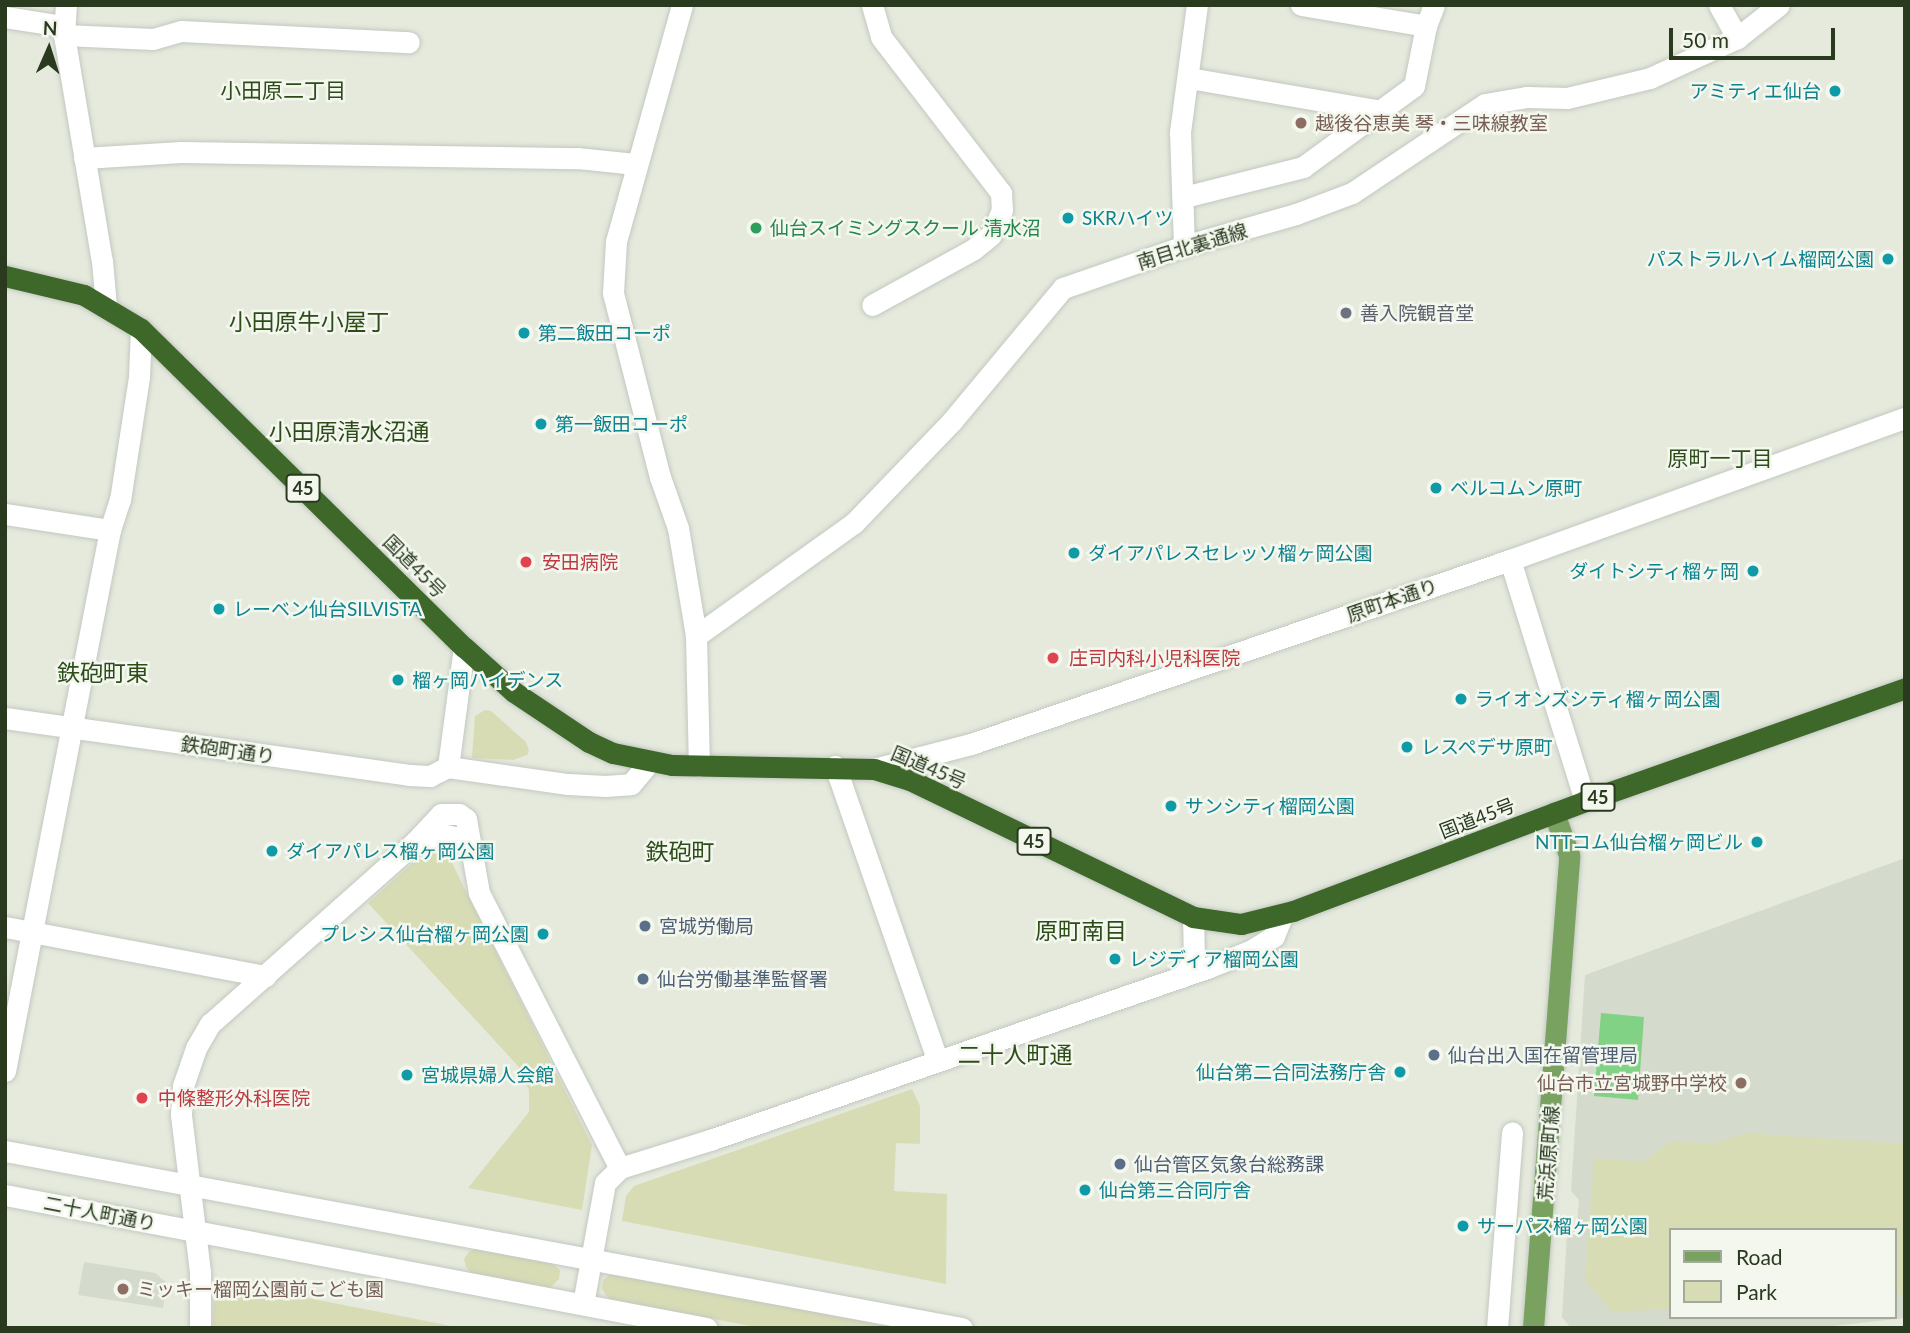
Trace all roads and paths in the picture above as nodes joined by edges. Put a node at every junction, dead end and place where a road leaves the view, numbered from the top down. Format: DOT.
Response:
graph roads {
  1 [pos="682,5"];
  2 [pos="872,5"];
  3 [pos="1197,5"];
  4 [pos="1301,5"];
  5 [pos="1434,5"];
  6 [pos="1719,5"];
  7 [pos="1779,5"];
  8 [pos="5,17"];
  9 [pos="64,22"];
  10 [pos="1426,26"];
  11 [pos="1737,38"];
  12 [pos="409,42"];
  13 [pos="1189,78"];
  14 [pos="1382,111"];
  15 [pos="83,158"];
  16 [pos="635,163"];
  17 [pos="1184,197"];
  18 [pos="1184,246"];
  19 [pos="5,276"];
  20 [pos="872,305"];
  21 [pos="106,306"];
  22 [pos="141,329"];
  23 [pos="1905,418"];
  24 [pos="5,514"];
  25 [pos="110,530"];
  26 [pos="1510,560"];
  27 [pos="696,636"];
  28 [pos="464,648"];
  29 [pos="1905,688"];
  30 [pos="5,718"];
  31 [pos="72,728"];
  32 [pos="650,761"];
  33 [pos="699,766"];
  34 [pos="835,766"];
  35 [pos="449,767"];
  36 [pos="874,769"];
  37 [pos="1585,801"];
  38 [pos="1554,813"];
  39 [pos="1283,914"];
  40 [pos="1193,917"];
  41 [pos="5,927"];
  42 [pos="32,932"];
  43 [pos="265,976"];
  44 [pos="1182,977"];
  45 [pos="938,1061"];
  46 [pos="5,1072"];
  47 [pos="1512,1133"];
  48 [pos="5,1151"];
  49 [pos="620,1168"];
  50 [pos="188,1186"];
  51 [pos="5,1195"];
  52 [pos="194,1230"];
  53 [pos="592,1259"];
  54 [pos="583,1304"];
  55 [pos="200,1328"];
  56 [pos="706,1328"];
  57 [pos="962,1328"];
  58 [pos="1496,1328"];
  59 [pos="1534,1328"];
  1 -- 16 [label="street"];
  2 -- 20 [label="street"];
  3 -- 13 [label="street"];
  4 -- 10 [label="street"];
  5 -- 10 [label="street"];
  6 -- 11 [label="street"];
  7 -- 11 [label="street, 南目北裏通線"];
  8 -- 9 [label="street"];
  9 -- 12 [label="street"];
  9 -- 15 [label="street"];
  10 -- 14 [label="street"];
  11 -- 18 [label="street, 南目北裏通線"];
  13 -- 14 [label="street"];
  13 -- 17 [label="street"];
  14 -- 17 [label="street"];
  15 -- 16 [label="street"];
  15 -- 21 [label="street"];
  16 -- 27 [label="street"];
  17 -- 18 [label="street"];
  18 -- 27 [label="street, 南目北裏通線"];
  19 -- 21 [label="highway, 国道45号 / 45"];
  21 -- 22 [label="highway, 国道45号 / 45"];
  22 -- 25 [label="street"];
  22 -- 28 [label="highway, 国道45号 / 45"];
  23 -- 26 [label="street, 原町本通り"];
  24 -- 25 [label="street"];
  25 -- 31 [label="street"];
  26 -- 36 [label="street, 原町本通り"];
  26 -- 37 [label="street"];
  27 -- 33 [label="street"];
  28 -- 32 [label="highway, 国道45号 / 45"];
  28 -- 35 [label="street"];
  29 -- 37 [label="highway, 国道45号 / 45"];
  30 -- 31 [label="street, 鉄砲町通り"];
  31 -- 35 [label="street, 鉄砲町通り"];
  31 -- 42 [label="street"];
  32 -- 33 [label="highway, 国道45号 / 45"];
  32 -- 35 [label="street"];
  33 -- 34 [label="highway, 国道45号 / 45"];
  34 -- 36 [label="highway, 国道45号 / 45"];
  34 -- 45 [label="street"];
  36 -- 40 [label="highway, 国道45号 / 45"];
  37 -- 38 [label="highway, 国道45号 / 45"];
  38 -- 39 [label="highway, 国道45号 / 45"];
  38 -- 59 [label="main road, 荒浜原町線"];
  39 -- 40 [label="highway, 国道45号 / 45"];
  39 -- 44 [label="street"];
  40 -- 44 [label="street"];
  41 -- 42 [label="street"];
  42 -- 43 [label="street"];
  42 -- 46 [label="street"];
  43 -- 49 [label="street"];
  43 -- 50 [label="street"];
  44 -- 45 [label="street"];
  45 -- 49 [label="street"];
  47 -- 58 [label="street"];
  48 -- 50 [label="street"];
  49 -- 53 [label="street"];
  50 -- 52 [label="street"];
  50 -- 53 [label="street"];
  51 -- 52 [label="street, 二十人町通り"];
  52 -- 54 [label="street, 二十人町通り"];
  52 -- 55 [label="street"];
  53 -- 54 [label="street"];
  53 -- 57 [label="street"];
  54 -- 56 [label="street, 二十人町通り"];
}
